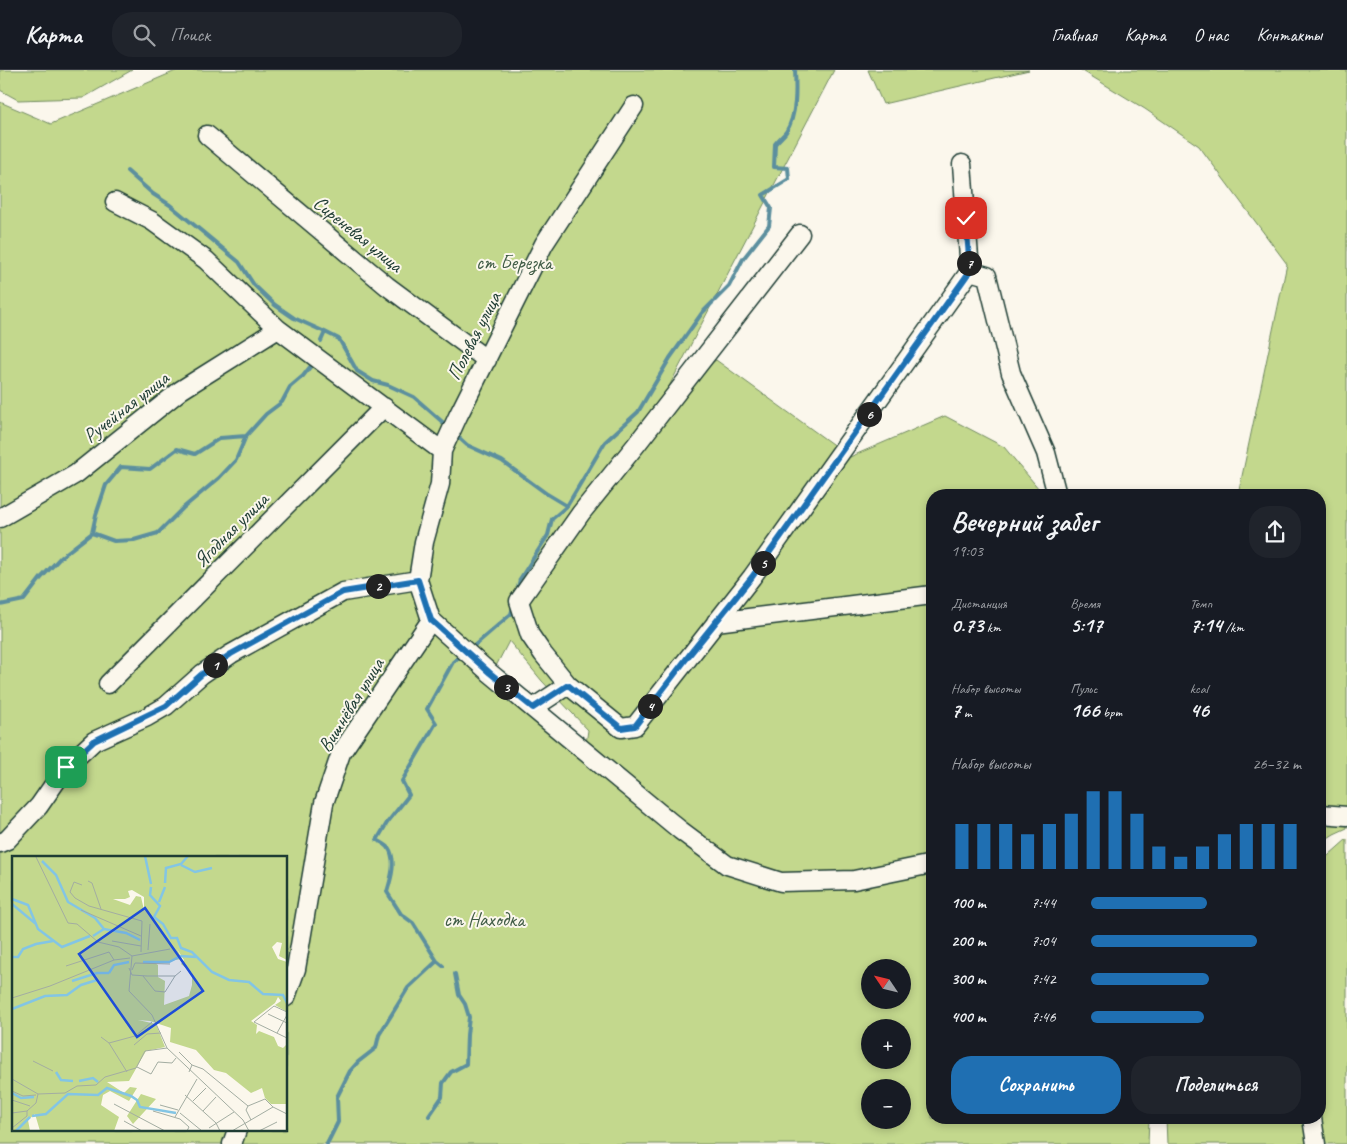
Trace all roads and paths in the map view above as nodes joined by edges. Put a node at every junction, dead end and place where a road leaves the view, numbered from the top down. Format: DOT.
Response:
graph roads {
  1 [pos="634,106"];
  2 [pos="207,135"];
  3 [pos="962,164"];
  4 [pos="115,202"];
  5 [pos="800,234"];
  6 [pos="970,271"];
  7 [pos="278,329"];
  8 [pos="486,360"];
  9 [pos="384,407"];
  10 [pos="445,446"];
  11 [pos="1055,489"];
  12 [pos="0,518"];
  13 [pos="418,580"];
  14 [pos="926,596"];
  15 [pos="431,620"];
  16 [pos="716,622"];
  17 [pos="108,684"];
  18 [pos="568,685"];
  19 [pos="533,708"];
  20 [pos="1326,814"];
  21 [pos="1347,816"];
  22 [pos="0,843"];
  23 [pos="926,865"];
  24 [pos="288,991"];
  25 [pos="1313,1124"];
  26 [pos="236,1132"];
  27 [pos="232,1144"];
  28 [pos="1316,1144"];
  1 -- 8 [label="street, Полевая улица"];
  2 -- 8 [label="street, Сиреневая улица"];
  3 -- 6 [label="street"];
  4 -- 7 [label="street"];
  5 -- 18 [label="street"];
  6 -- 11 [label="street"];
  6 -- 16 [label="street"];
  7 -- 9 [label="street"];
  7 -- 12 [label="street, Ручейная улица"];
  8 -- 10 [label="street, Полевая улица"];
  9 -- 10 [label="street"];
  9 -- 17 [label="street, Ягодная улица"];
  10 -- 13 [label="street, Полевая улица"];
  13 -- 15 [label="street"];
  13 -- 22 [label="street"];
  14 -- 16 [label="street"];
  15 -- 19 [label="street"];
  15 -- 24 [label="street, Вишнёвая улица"];
  16 -- 18 [label="street"];
  18 -- 19 [label="street"];
  19 -- 23 [label="street"];
  20 -- 21 [label="street"];
  25 -- 28 [label="street"];
  26 -- 27 [label="street"];
}
